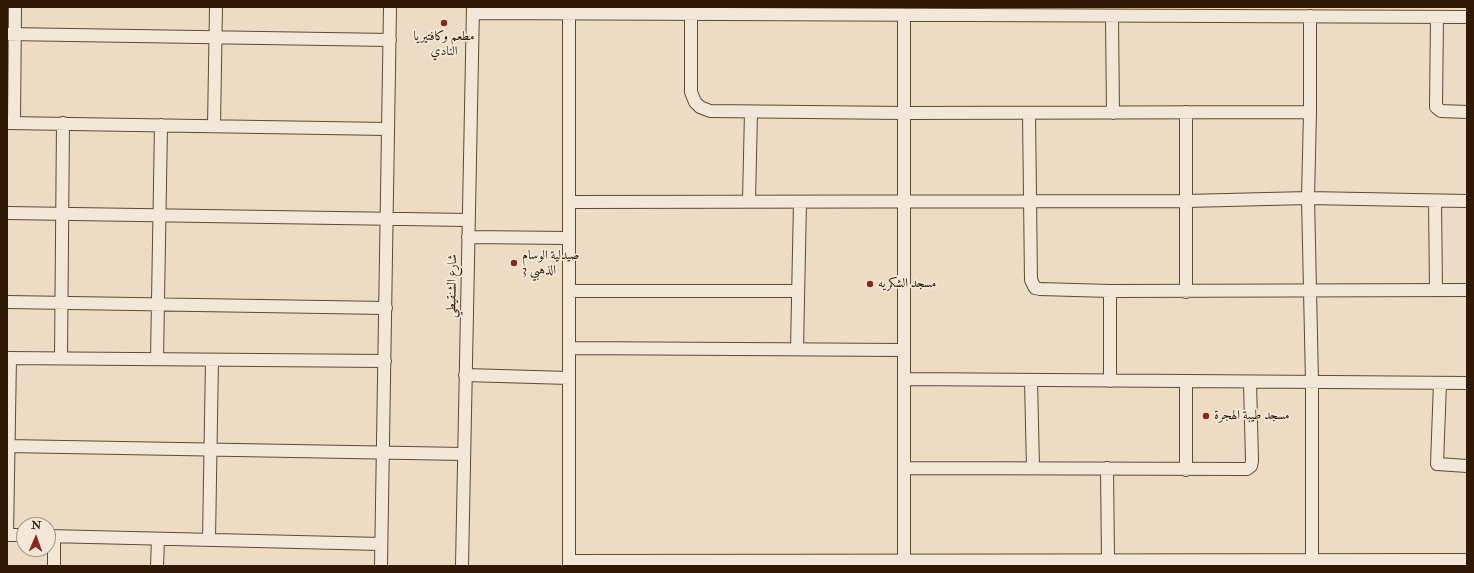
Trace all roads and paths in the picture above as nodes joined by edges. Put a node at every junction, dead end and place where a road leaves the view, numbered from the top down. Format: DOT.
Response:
graph roads {
  1 [pos="15,7"];
  2 [pos="216,7"];
  3 [pos="390,7"];
  4 [pos="473,10"];
  5 [pos="569,10"];
  6 [pos="678,10"];
  7 [pos="877,11"];
  8 [pos="1084,11"];
  9 [pos="1221,12"];
  10 [pos="690,14"];
  11 [pos="904,15"];
  12 [pos="1112,16"];
  13 [pos="1310,16"];
  14 [pos="1437,17"];
  15 [pos="1467,17"];
  16 [pos="11,34"];
  17 [pos="216,37"];
  18 [pos="390,40"];
  19 [pos="751,112"];
  20 [pos="1186,112"];
  21 [pos="1310,112"];
  22 [pos="1467,112"];
  23 [pos="904,113"];
  24 [pos="1029,113"];
  25 [pos="1113,113"];
  26 [pos="10,123"];
  27 [pos="63,123"];
  28 [pos="161,125"];
  29 [pos="214,126"];
  30 [pos="388,129"];
  31 [pos="1308,198"];
  32 [pos="749,201"];
  33 [pos="1030,201"];
  34 [pos="1186,201"];
  35 [pos="1435,201"];
  36 [pos="1467,201"];
  37 [pos="569,202"];
  38 [pos="800,202"];
  39 [pos="904,202"];
  40 [pos="7,213"];
  41 [pos="63,213"];
  42 [pos="159,215"];
  43 [pos="387,219"];
  44 [pos="468,220"];
  45 [pos="468,237"];
  46 [pos="569,238"];
  47 [pos="1308,290"];
  48 [pos="1436,290"];
  49 [pos="1467,290"];
  50 [pos="569,291"];
  51 [pos="798,291"];
  52 [pos="1110,291"];
  53 [pos="1186,292"];
  54 [pos="7,302"];
  55 [pos="62,303"];
  56 [pos="158,305"];
  57 [pos="386,308"];
  58 [pos="569,348"];
  59 [pos="797,349"];
  60 [pos="904,350"];
  61 [pos="61,357"];
  62 [pos="8,358"];
  63 [pos="157,359"];
  64 [pos="212,360"];
  65 [pos="385,361"];
  66 [pos="465,375"];
  67 [pos="569,378"];
  68 [pos="904,379"];
  69 [pos="1031,380"];
  70 [pos="1110,381"];
  71 [pos="1186,381"];
  72 [pos="1250,382"];
  73 [pos="1312,382"];
  74 [pos="1440,383"];
  75 [pos="1467,383"];
  76 [pos="8,446"];
  77 [pos="210,449"];
  78 [pos="384,452"];
  79 [pos="464,454"];
  80 [pos="1467,466"];
  81 [pos="904,468"];
  82 [pos="1033,468"];
  83 [pos="1108,468"];
  84 [pos="1186,470"];
  85 [pos="7,535"];
  86 [pos="56,536"];
  87 [pos="158,539"];
  88 [pos="209,539"];
  89 [pos="381,544"];
  90 [pos="1108,560"];
  91 [pos="1467,560"];
  92 [pos="569,563"];
  93 [pos="748,563"];
  94 [pos="904,563"];
  95 [pos="1040,563"];
  96 [pos="1190,563"];
  97 [pos="1312,563"];
  98 [pos="1370,563"];
  99 [pos="1438,563"];
  100 [pos="157,566"];
  101 [pos="381,566"];
  102 [pos="462,566"];
  1 -- 16 [label="street"];
  2 -- 17 [label="street"];
  3 -- 18 [label="street"];
  4 -- 5 [label="street"];
  4 -- 44 [label="street, شارع الشنقيطي"];
  5 -- 6 [label="street"];
  5 -- 37 [label="street"];
  6 -- 10 [label="street"];
  7 -- 10 [label="street"];
  7 -- 11 [label="street"];
  8 -- 11 [label="street"];
  8 -- 12 [label="street"];
  9 -- 12 [label="street"];
  9 -- 13 [label="street"];
  10 -- 19 [label="street"];
  11 -- 23 [label="street"];
  12 -- 25 [label="street"];
  13 -- 14 [label="street"];
  13 -- 21 [label="street"];
  14 -- 15 [label="street"];
  14 -- 22 [label="street"];
  16 -- 17 [label="street"];
  16 -- 26 [label="street"];
  17 -- 18 [label="street"];
  17 -- 29 [label="street"];
  18 -- 30 [label="street"];
  19 -- 23 [label="street"];
  19 -- 32 [label="street"];
  20 -- 21 [label="street"];
  20 -- 25 [label="street"];
  20 -- 34 [label="street"];
  21 -- 31 [label="street"];
  23 -- 24 [label="street"];
  23 -- 39 [label="street"];
  24 -- 25 [label="street"];
  24 -- 33 [label="street"];
  26 -- 27 [label="street"];
  27 -- 28 [label="street"];
  27 -- 41 [label="street"];
  28 -- 29 [label="street"];
  28 -- 42 [label="street"];
  29 -- 30 [label="street"];
  30 -- 43 [label="street"];
  31 -- 34 [label="street"];
  31 -- 35 [label="street"];
  31 -- 47 [label="street"];
  32 -- 37 [label="street"];
  32 -- 38 [label="street"];
  33 -- 34 [label="street"];
  33 -- 39 [label="street"];
  33 -- 52 [label="street"];
  34 -- 53 [label="street"];
  35 -- 36 [label="street"];
  35 -- 48 [label="street"];
  37 -- 46 [label="street"];
  38 -- 39 [label="street"];
  38 -- 51 [label="street"];
  39 -- 60 [label="street"];
  40 -- 41 [label="street"];
  41 -- 42 [label="street"];
  41 -- 55 [label="street"];
  42 -- 43 [label="street"];
  42 -- 56 [label="street"];
  43 -- 44 [label="street"];
  43 -- 57 [label="street"];
  44 -- 45 [label="street, شارع الشنقيطي"];
  45 -- 46 [label="street"];
  45 -- 66 [label="street, شارع الشنقيطي"];
  46 -- 50 [label="street"];
  47 -- 48 [label="street"];
  47 -- 53 [label="street"];
  47 -- 73 [label="street"];
  48 -- 49 [label="street"];
  50 -- 51 [label="street"];
  50 -- 58 [label="street"];
  51 -- 59 [label="street"];
  52 -- 53 [label="street"];
  52 -- 70 [label="street"];
  54 -- 55 [label="street"];
  55 -- 56 [label="street"];
  55 -- 61 [label="street"];
  56 -- 57 [label="street"];
  56 -- 63 [label="street"];
  57 -- 65 [label="street"];
  58 -- 59 [label="street"];
  58 -- 67 [label="street"];
  59 -- 60 [label="street"];
  60 -- 68 [label="street"];
  61 -- 62 [label="street"];
  61 -- 63 [label="street"];
  62 -- 76 [label="street"];
  63 -- 64 [label="street"];
  64 -- 65 [label="street"];
  64 -- 77 [label="street"];
  65 -- 78 [label="street"];
  66 -- 67 [label="street"];
  66 -- 79 [label="street, شارع الشنقيطي"];
  67 -- 92 [label="street"];
  68 -- 69 [label="street"];
  68 -- 81 [label="street"];
  69 -- 70 [label="street"];
  69 -- 82 [label="street"];
  70 -- 71 [label="street"];
  71 -- 72 [label="street"];
  71 -- 84 [label="street"];
  72 -- 73 [label="street"];
  72 -- 84 [label="street"];
  73 -- 74 [label="street"];
  73 -- 97 [label="street"];
  74 -- 75 [label="street"];
  74 -- 80 [label="street"];
  76 -- 77 [label="street"];
  76 -- 85 [label="street"];
  77 -- 78 [label="street"];
  77 -- 88 [label="street"];
  78 -- 79 [label="street"];
  78 -- 89 [label="street"];
  79 -- 102 [label="street, شارع الشنقيطي"];
  81 -- 82 [label="street"];
  81 -- 94 [label="street"];
  82 -- 83 [label="street"];
  83 -- 84 [label="street"];
  83 -- 90 [label="street"];
  86 -- 87 [label="street"];
  87 -- 88 [label="street"];
  87 -- 100 [label="street"];
  88 -- 89 [label="street"];
  89 -- 101 [label="street"];
  90 -- 95 [label="street"];
  90 -- 96 [label="street"];
  91 -- 99 [label="street"];
  92 -- 93 [label="street"];
  93 -- 94 [label="street"];
  94 -- 95 [label="street"];
  96 -- 97 [label="street"];
  97 -- 98 [label="street"];
  98 -- 99 [label="street"];
}
